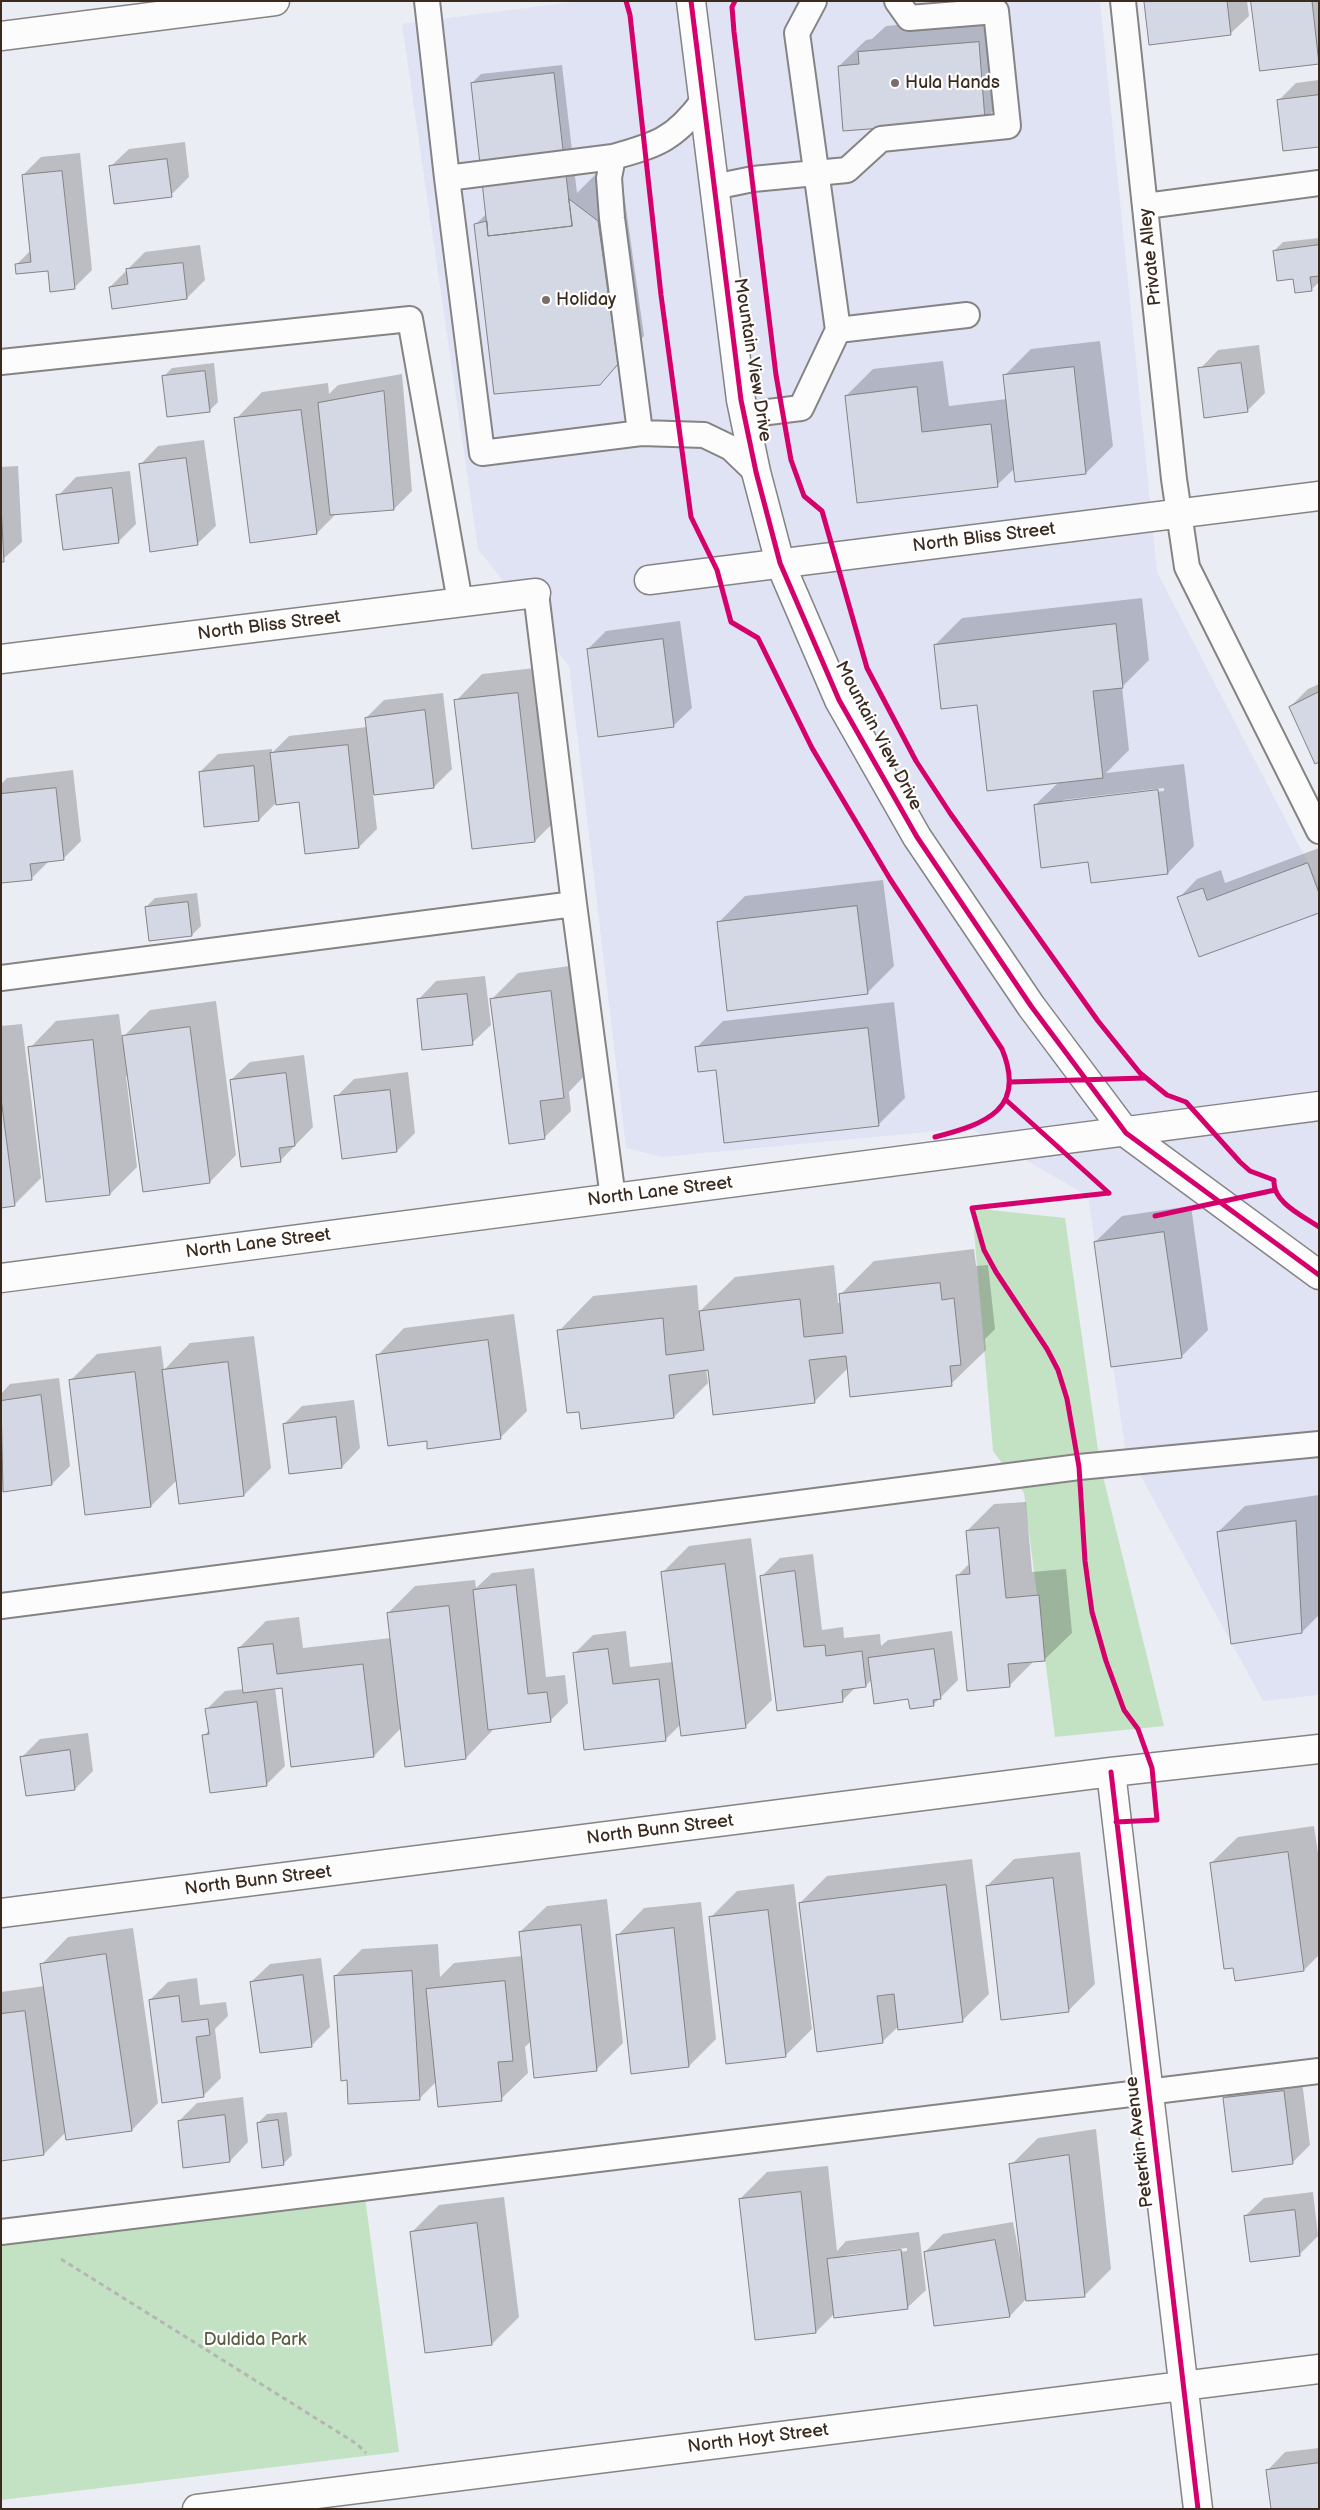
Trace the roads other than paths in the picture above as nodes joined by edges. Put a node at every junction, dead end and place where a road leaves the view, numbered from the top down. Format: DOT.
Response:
graph roads {
  1 [pos="275,1"];
  2 [pos="427,1"];
  3 [pos="691,1"];
  4 [pos="814,1"];
  5 [pos="897,1"];
  6 [pos="1122,1"];
  7 [pos="1,36"];
  8 [pos="703,101"];
  9 [pos="613,157"];
  10 [pos="816,173"];
  11 [pos="447,178"];
  12 [pos="1319,183"];
  13 [pos="714,187"];
  14 [pos="1146,206"];
  15 [pos="967,315"];
  16 [pos="838,330"];
  17 [pos="1,362"];
  18 [pos="744,415"];
  19 [pos="641,433"];
  20 [pos="756,472"];
  21 [pos="1319,496"];
  22 [pos="1179,514"];
  23 [pos="780,563"];
  24 [pos="649,580"];
  25 [pos="536,593"];
  26 [pos="460,602"];
  27 [pos="1,659"];
  28 [pos="1316,819"];
  29 [pos="574,904"];
  30 [pos="1,978"];
  31 [pos="1319,1106"];
  32 [pos="1126,1133"];
  33 [pos="613,1198"];
  34 [pos="1319,1275"];
  35 [pos="1,1278"];
  36 [pos="1319,1444"];
  37 [pos="1,1606"];
  38 [pos="1319,1749"];
  39 [pos="1111,1772"];
  40 [pos="1,1913"];
  41 [pos="1319,2070"];
  42 [pos="1148,2090"];
  43 [pos="8,2231"];
  44 [pos="1319,2369"];
  45 [pos="1183,2386"];
  46 [pos="196,2509"];
  47 [pos="1198,2509"];
  1 -- 7 [label="street"];
  2 -- 11 [label="lane"];
  3 -- 8 [label="street, Mountain View Drive"];
  4 -- 10 [label="lane"];
  5 -- 10 [label="lane"];
  6 -- 14 [label="lane, Private Alley"];
  8 -- 9 [label="lane"];
  8 -- 13 [label="street, Mountain View Drive"];
  9 -- 11 [label="lane"];
  9 -- 19 [label="lane"];
  10 -- 13 [label="lane"];
  10 -- 16 [label="lane"];
  11 -- 19 [label="lane"];
  12 -- 14 [label="lane"];
  13 -- 18 [label="street, Mountain View Drive"];
  14 -- 22 [label="lane, Private Alley"];
  15 -- 16 [label="lane"];
  16 -- 18 [label="lane"];
  17 -- 26 [label="lane"];
  18 -- 20 [label="street, Mountain View Drive"];
  19 -- 20 [label="lane"];
  20 -- 23 [label="street, Mountain View Drive"];
  21 -- 22 [label="street, North Bliss Street"];
  22 -- 23 [label="street, North Bliss Street"];
  22 -- 28 [label="lane, Private Alley"];
  23 -- 24 [label="street, North Bliss Street"];
  23 -- 32 [label="street, Mountain View Drive"];
  25 -- 26 [label="street, North Bliss Street"];
  25 -- 29 [label="lane"];
  26 -- 27 [label="street, North Bliss Street"];
  29 -- 30 [label="lane"];
  29 -- 33 [label="lane"];
  31 -- 32 [label="street, North Lane Street"];
  32 -- 33 [label="street, North Lane Street"];
  32 -- 34 [label="street, Mountain View Drive"];
  33 -- 35 [label="street, North Lane Street"];
  36 -- 37 [label="lane"];
  38 -- 39 [label="street, North Bunn Street"];
  39 -- 40 [label="street, North Bunn Street"];
  39 -- 42 [label="street, Peterkin Avenue"];
  41 -- 42 [label="lane"];
  42 -- 43 [label="lane"];
  42 -- 45 [label="street, Peterkin Avenue"];
  44 -- 45 [label="street, North Hoyt Street"];
  45 -- 46 [label="street, North Hoyt Street"];
  45 -- 47 [label="street, Peterkin Avenue"];
}
